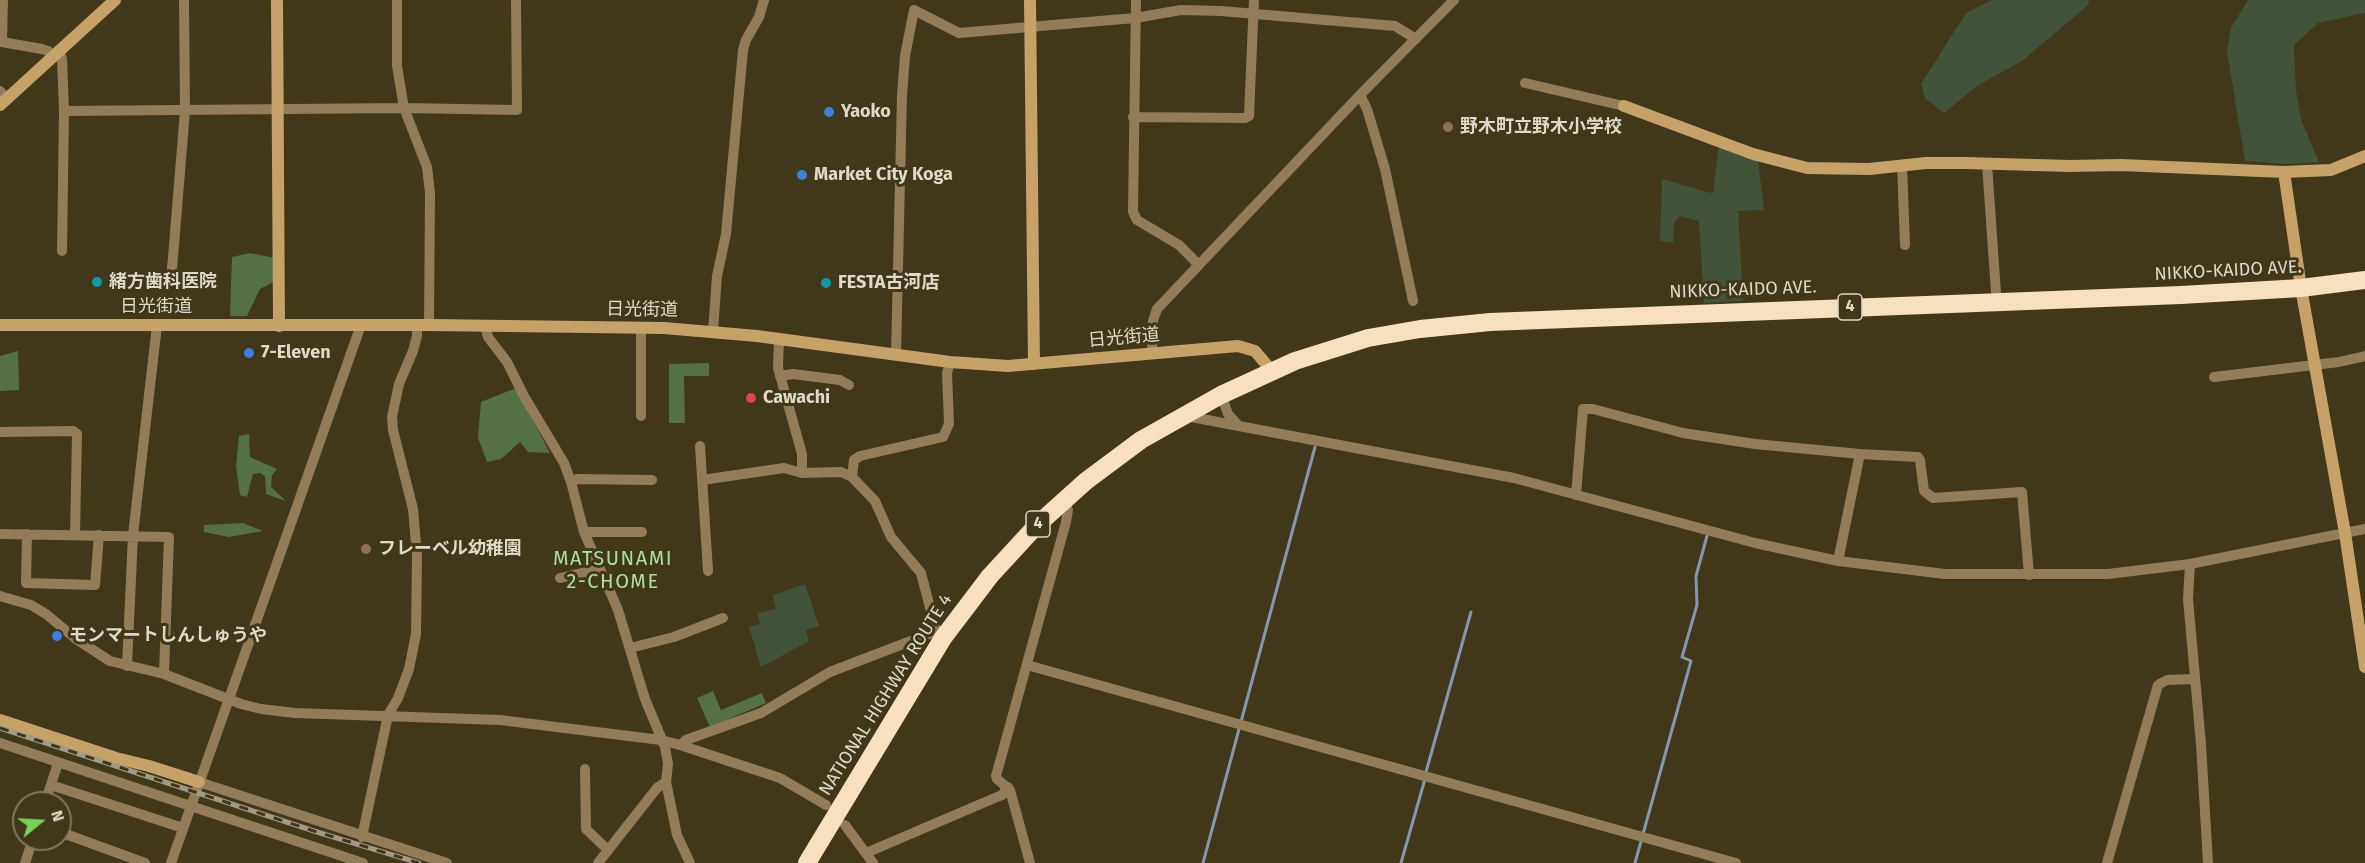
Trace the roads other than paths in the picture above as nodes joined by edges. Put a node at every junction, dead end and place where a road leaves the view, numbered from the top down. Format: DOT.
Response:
graph roads {
  1 [pos="3,0"];
  2 [pos="115,0"];
  3 [pos="184,0"];
  4 [pos="277,0"];
  5 [pos="397,0"];
  6 [pos="516,0"];
  7 [pos="764,0"];
  8 [pos="1030,0"];
  9 [pos="1136,0"];
  10 [pos="1254,0"];
  11 [pos="1454,0"];
  12 [pos="1253,15"];
  13 [pos="1135,18"];
  14 [pos="1030,28"];
  15 [pos="1416,39"];
  16 [pos="56,54"];
  17 [pos="1526,83"];
  18 [pos="1360,95"];
  19 [pos="2,98"];
  20 [pos="1624,106"];
  21 [pos="404,108"];
  22 [pos="278,109"];
  23 [pos="64,111"];
  24 [pos="185,111"];
  25 [pos="1133,117"];
  26 [pos="2365,156"];
  27 [pos="1987,164"];
  28 [pos="1902,165"];
  29 [pos="2284,172"];
  30 [pos="1905,245"];
  31 [pos="62,251"];
  32 [pos="1198,264"];
  33 [pos="170,279"];
  34 [pos="2365,280"];
  35 [pos="2301,288"];
  36 [pos="1996,294"];
  37 [pos="1413,301"];
  38 [pos="0,325"];
  39 [pos="157,325"];
  40 [pos="361,325"];
  41 [pos="423,325"];
  42 [pos="485,325"];
  43 [pos="279,326"];
  44 [pos="641,328"];
  45 [pos="713,331"];
  46 [pos="779,339"];
  47 [pos="896,354"];
  48 [pos="1152,354"];
  49 [pos="2365,356"];
  50 [pos="950,362"];
  51 [pos="1034,364"];
  52 [pos="2316,365"];
  53 [pos="1271,370"];
  54 [pos="780,376"];
  55 [pos="2214,377"];
  56 [pos="849,385"];
  57 [pos="1221,394"];
  58 [pos="1180,416"];
  59 [pos="641,417"];
  60 [pos="1238,425"];
  61 [pos="0,432"];
  62 [pos="700,446"];
  63 [pos="1860,454"];
  64 [pos="802,473"];
  65 [pos="852,477"];
  66 [pos="652,480"];
  67 [pos="702,480"];
  68 [pos="571,482"];
  69 [pos="1576,495"];
  70 [pos="1063,499"];
  71 [pos="2365,529"];
  72 [pos="584,532"];
  73 [pos="642,532"];
  74 [pos="2345,533"];
  75 [pos="0,534"];
  76 [pos="27,534"];
  77 [pos="75,534"];
  78 [pos="99,535"];
  79 [pos="133,535"];
  80 [pos="1838,561"];
  81 [pos="2190,564"];
  82 [pos="599,569"];
  83 [pos="708,572"];
  84 [pos="2029,575"];
  85 [pos="560,578"];
  86 [pos="0,596"];
  87 [pos="723,618"];
  88 [pos="940,635"];
  89 [pos="630,648"];
  90 [pos="128,666"];
  91 [pos="1027,666"];
  92 [pos="2365,667"];
  93 [pos="164,674"];
  94 [pos="2194,679"];
  95 [pos="228,698"];
  96 [pos="388,715"];
  97 [pos="0,720"];
  98 [pos="661,740"];
  99 [pos="0,743"];
  100 [pos="681,745"];
  101 [pos="58,763"];
  102 [pos="585,769"];
  103 [pos="199,782"];
  104 [pos="666,782"];
  105 [pos="51,785"];
  106 [pos="1008,787"];
  107 [pos="49,791"];
  108 [pos="826,805"];
  109 [pos="190,807"];
  110 [pos="845,825"];
  111 [pos="183,828"];
  112 [pos="72,836"];
  113 [pos="362,837"];
  114 [pos="608,850"];
  115 [pos="866,853"];
  116 [pos="357,862"];
  117 [pos="146,863"];
  118 [pos="171,863"];
  119 [pos="447,863"];
  120 [pos="598,863"];
  121 [pos="690,863"];
  122 [pos="807,863"];
  123 [pos="873,863"];
  124 [pos="1030,863"];
  125 [pos="1736,863"];
  126 [pos="2107,863"];
  127 [pos="2208,863"];
  1 -- 16 [label="street"];
  2 -- 16 [label="street"];
  3 -- 24 [label="street"];
  4 -- 22 [label="street"];
  5 -- 21 [label="street"];
  6 -- 21 [label="street"];
  7 -- 45 [label="street"];
  8 -- 14 [label="street"];
  9 -- 13 [label="street"];
  10 -- 12 [label="street"];
  11 -- 15 [label="street"];
  12 -- 13 [label="street"];
  12 -- 15 [label="street"];
  12 -- 25 [label="street"];
  13 -- 14 [label="street"];
  13 -- 25 [label="street"];
  14 -- 47 [label="street"];
  14 -- 51 [label="street"];
  15 -- 18 [label="street"];
  16 -- 19 [label="street"];
  16 -- 23 [label="street"];
  17 -- 20 [label="street"];
  18 -- 32 [label="street"];
  18 -- 37 [label="street"];
  20 -- 28 [label="street"];
  21 -- 22 [label="street"];
  21 -- 41 [label="street"];
  22 -- 24 [label="street"];
  22 -- 43 [label="street"];
  23 -- 24 [label="street"];
  23 -- 31 [label="street"];
  24 -- 33 [label="street"];
  25 -- 32 [label="street"];
  26 -- 29 [label="street"];
  27 -- 28 [label="street"];
  27 -- 29 [label="street"];
  27 -- 36 [label="street"];
  28 -- 30 [label="street"];
  29 -- 35 [label="street"];
  32 -- 48 [label="street"];
  34 -- 35 [label="highway, NIKKO-KAIDO AVE. / 4"];
  35 -- 52 [label="street"];
  35 -- 53 [label="highway, NIKKO-KAIDO AVE. / 4"];
  38 -- 39 [label="street, 日光街道"];
  39 -- 43 [label="street, 日光街道"];
  39 -- 79 [label="street"];
  40 -- 41 [label="street, 日光街道"];
  40 -- 43 [label="street, 日光街道"];
  40 -- 95 [label="street"];
  41 -- 42 [label="street, 日光街道"];
  41 -- 96 [label="street"];
  42 -- 44 [label="street, 日光街道"];
  42 -- 68 [label="street"];
  44 -- 45 [label="street, 日光街道"];
  44 -- 59 [label="street"];
  45 -- 46 [label="street, 日光街道"];
  46 -- 47 [label="street, 日光街道"];
  46 -- 54 [label="street"];
  47 -- 50 [label="street, 日光街道"];
  48 -- 51 [label="street, 日光街道"];
  48 -- 53 [label="street, 日光街道"];
  49 -- 52 [label="street"];
  50 -- 51 [label="street, 日光街道"];
  50 -- 65 [label="street"];
  52 -- 55 [label="street"];
  52 -- 74 [label="street"];
  53 -- 57 [label="highway, NATIONAL HIGHWAY ROUTE 4 / 4"];
  54 -- 56 [label="street"];
  54 -- 64 [label="street"];
  57 -- 58 [label="highway, NATIONAL HIGHWAY ROUTE 4 / 4"];
  57 -- 60 [label="street"];
  58 -- 60 [label="street"];
  58 -- 70 [label="highway, NATIONAL HIGHWAY ROUTE 4 / 4"];
  60 -- 69 [label="street"];
  61 -- 77 [label="street"];
  62 -- 67 [label="street"];
  63 -- 69 [label="street"];
  63 -- 80 [label="street"];
  63 -- 84 [label="street"];
  64 -- 65 [label="street"];
  64 -- 67 [label="street"];
  65 -- 88 [label="street"];
  66 -- 68 [label="street"];
  67 -- 83 [label="street"];
  68 -- 72 [label="street"];
  69 -- 80 [label="street"];
  70 -- 88 [label="highway, NATIONAL HIGHWAY ROUTE 4 / 4"];
  70 -- 91 [label="street"];
  71 -- 74 [label="street"];
  72 -- 73 [label="street"];
  72 -- 82 [label="street"];
  74 -- 81 [label="street"];
  74 -- 92 [label="street"];
  75 -- 76 [label="street"];
  76 -- 77 [label="street"];
  76 -- 78 [label="street"];
  77 -- 78 [label="street"];
  78 -- 79 [label="street"];
  79 -- 90 [label="street"];
  79 -- 93 [label="street"];
  80 -- 84 [label="street"];
  81 -- 84 [label="street"];
  81 -- 94 [label="street"];
  82 -- 85 [label="street"];
  82 -- 89 [label="street"];
  86 -- 90 [label="street"];
  87 -- 89 [label="street"];
  88 -- 100 [label="street"];
  88 -- 122 [label="highway, NATIONAL HIGHWAY ROUTE 4 / 4"];
  89 -- 98 [label="street"];
  90 -- 93 [label="street"];
  91 -- 106 [label="street"];
  91 -- 125 [label="street"];
  93 -- 95 [label="street"];
  94 -- 126 [label="street"];
  94 -- 127 [label="street"];
  95 -- 96 [label="street"];
  95 -- 103 [label="street"];
  96 -- 98 [label="street"];
  96 -- 113 [label="street"];
  97 -- 103 [label="street"];
  98 -- 100 [label="street"];
  98 -- 104 [label="street"];
  99 -- 101 [label="street"];
  100 -- 108 [label="street"];
  101 -- 105 [label="street"];
  101 -- 109 [label="street"];
  102 -- 114 [label="street"];
  103 -- 109 [label="street"];
  103 -- 113 [label="street"];
  104 -- 114 [label="street"];
  104 -- 121 [label="street"];
  105 -- 107 [label="street"];
  105 -- 111 [label="street"];
  106 -- 115 [label="street"];
  106 -- 124 [label="street"];
  109 -- 111 [label="street"];
  109 -- 116 [label="street"];
  110 -- 115 [label="street"];
  111 -- 118 [label="street"];
  112 -- 117 [label="street"];
  113 -- 119 [label="street"];
  114 -- 120 [label="street"];
  115 -- 123 [label="street"];
}
